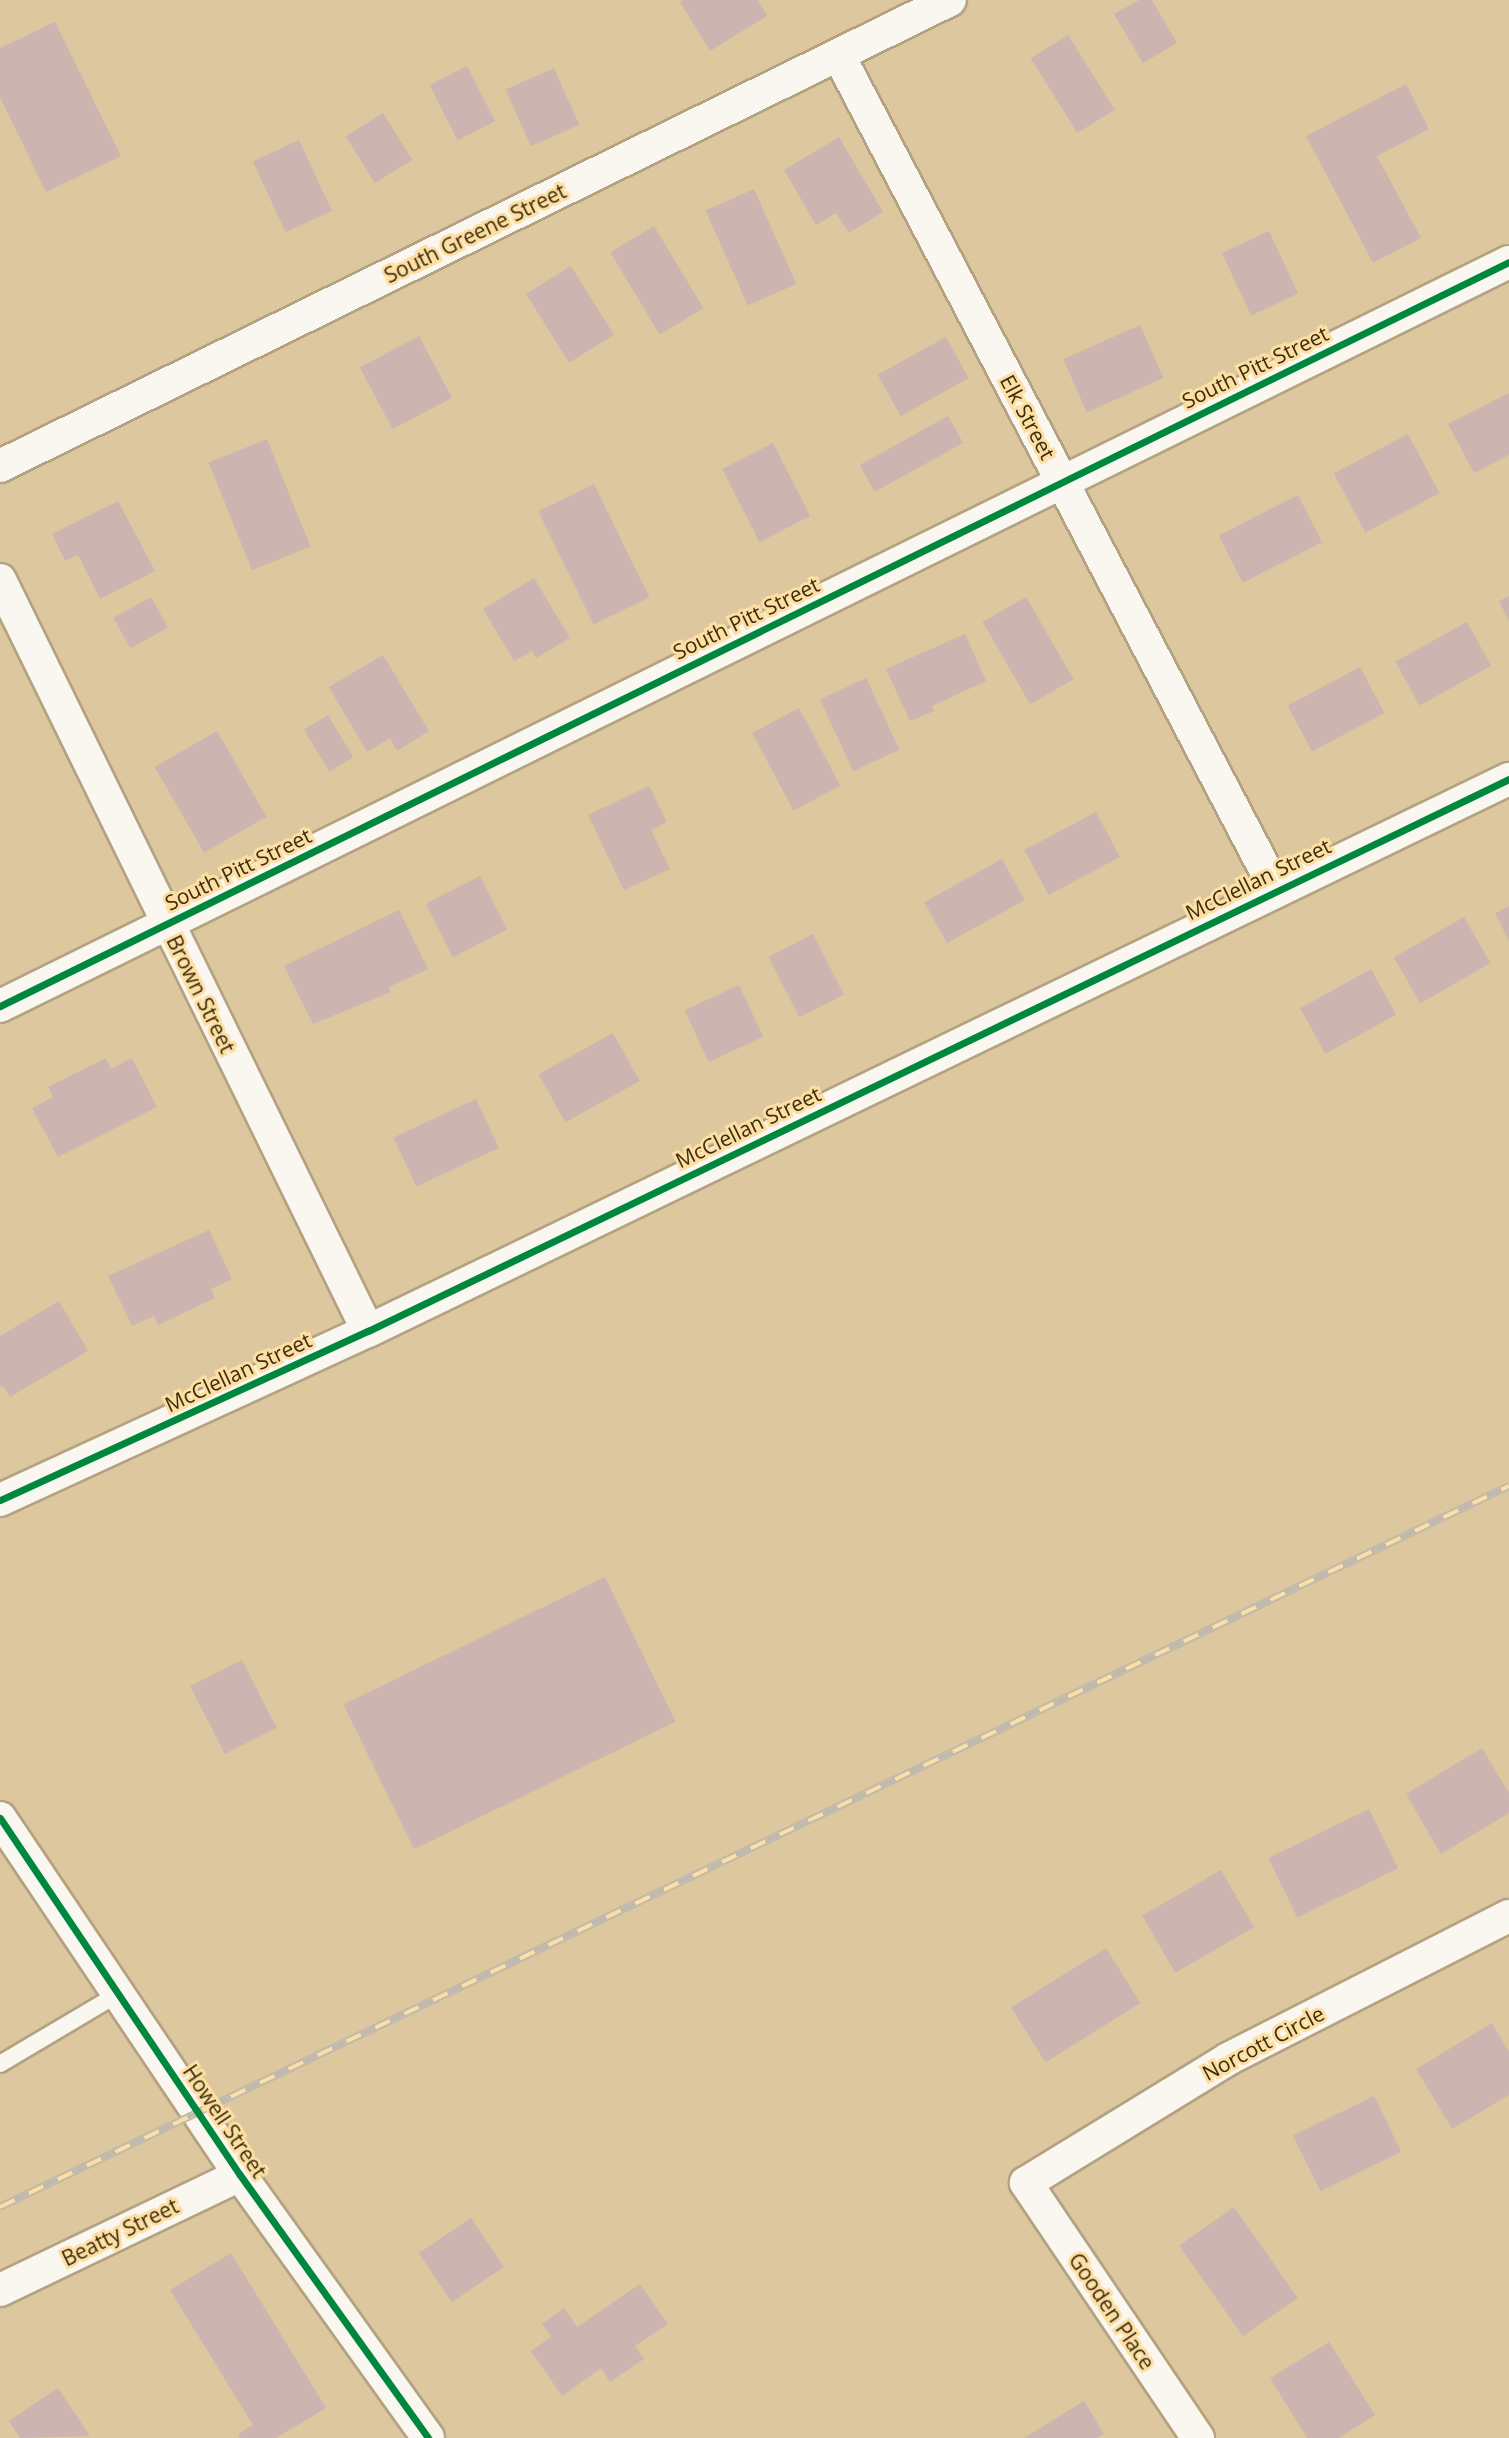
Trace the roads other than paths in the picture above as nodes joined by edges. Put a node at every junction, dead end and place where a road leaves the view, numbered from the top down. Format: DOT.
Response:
graph roads {
  1 [pos="950,0"];
  2 [pos="839,56"];
  3 [pos="1509,262"];
  4 [pos="0,466"];
  5 [pos="1061,481"];
  6 [pos="0,580"];
  7 [pos="1509,779"];
  8 [pos="1276,890"];
  9 [pos="167,924"];
  10 [pos="0,1006"];
  11 [pos="368,1331"];
  12 [pos="0,1500"];
  13 [pos="0,1818"];
  14 [pos="1509,1916"];
  15 [pos="118,1994"];
  16 [pos="0,2064"];
  17 [pos="240,2175"];
  18 [pos="1026,2183"];
  19 [pos="0,2290"];
  20 [pos="428,2438"];
  21 [pos="1198,2438"];
  1 -- 2 [label="street, South Greene Street"];
  2 -- 4 [label="street, South Greene Street"];
  2 -- 5 [label="street, Elk Street"];
  3 -- 5 [label="street, South Pitt Street"];
  5 -- 8 [label="street, Elk Street"];
  5 -- 9 [label="street, South Pitt Street"];
  6 -- 9 [label="street, Brown Street"];
  7 -- 8 [label="street, McClellan Street"];
  8 -- 11 [label="street, McClellan Street"];
  9 -- 10 [label="street, South Pitt Street"];
  9 -- 11 [label="street, Brown Street"];
  11 -- 12 [label="street, McClellan Street"];
  13 -- 15 [label="street, Howell Street"];
  14 -- 18 [label="street, Norcott Circle"];
  15 -- 16 [label="lane"];
  15 -- 17 [label="street, Howell Street"];
  17 -- 19 [label="street, Beatty Street"];
  17 -- 20 [label="street, Howell Street"];
  18 -- 21 [label="street, Gooden Place"];
}
